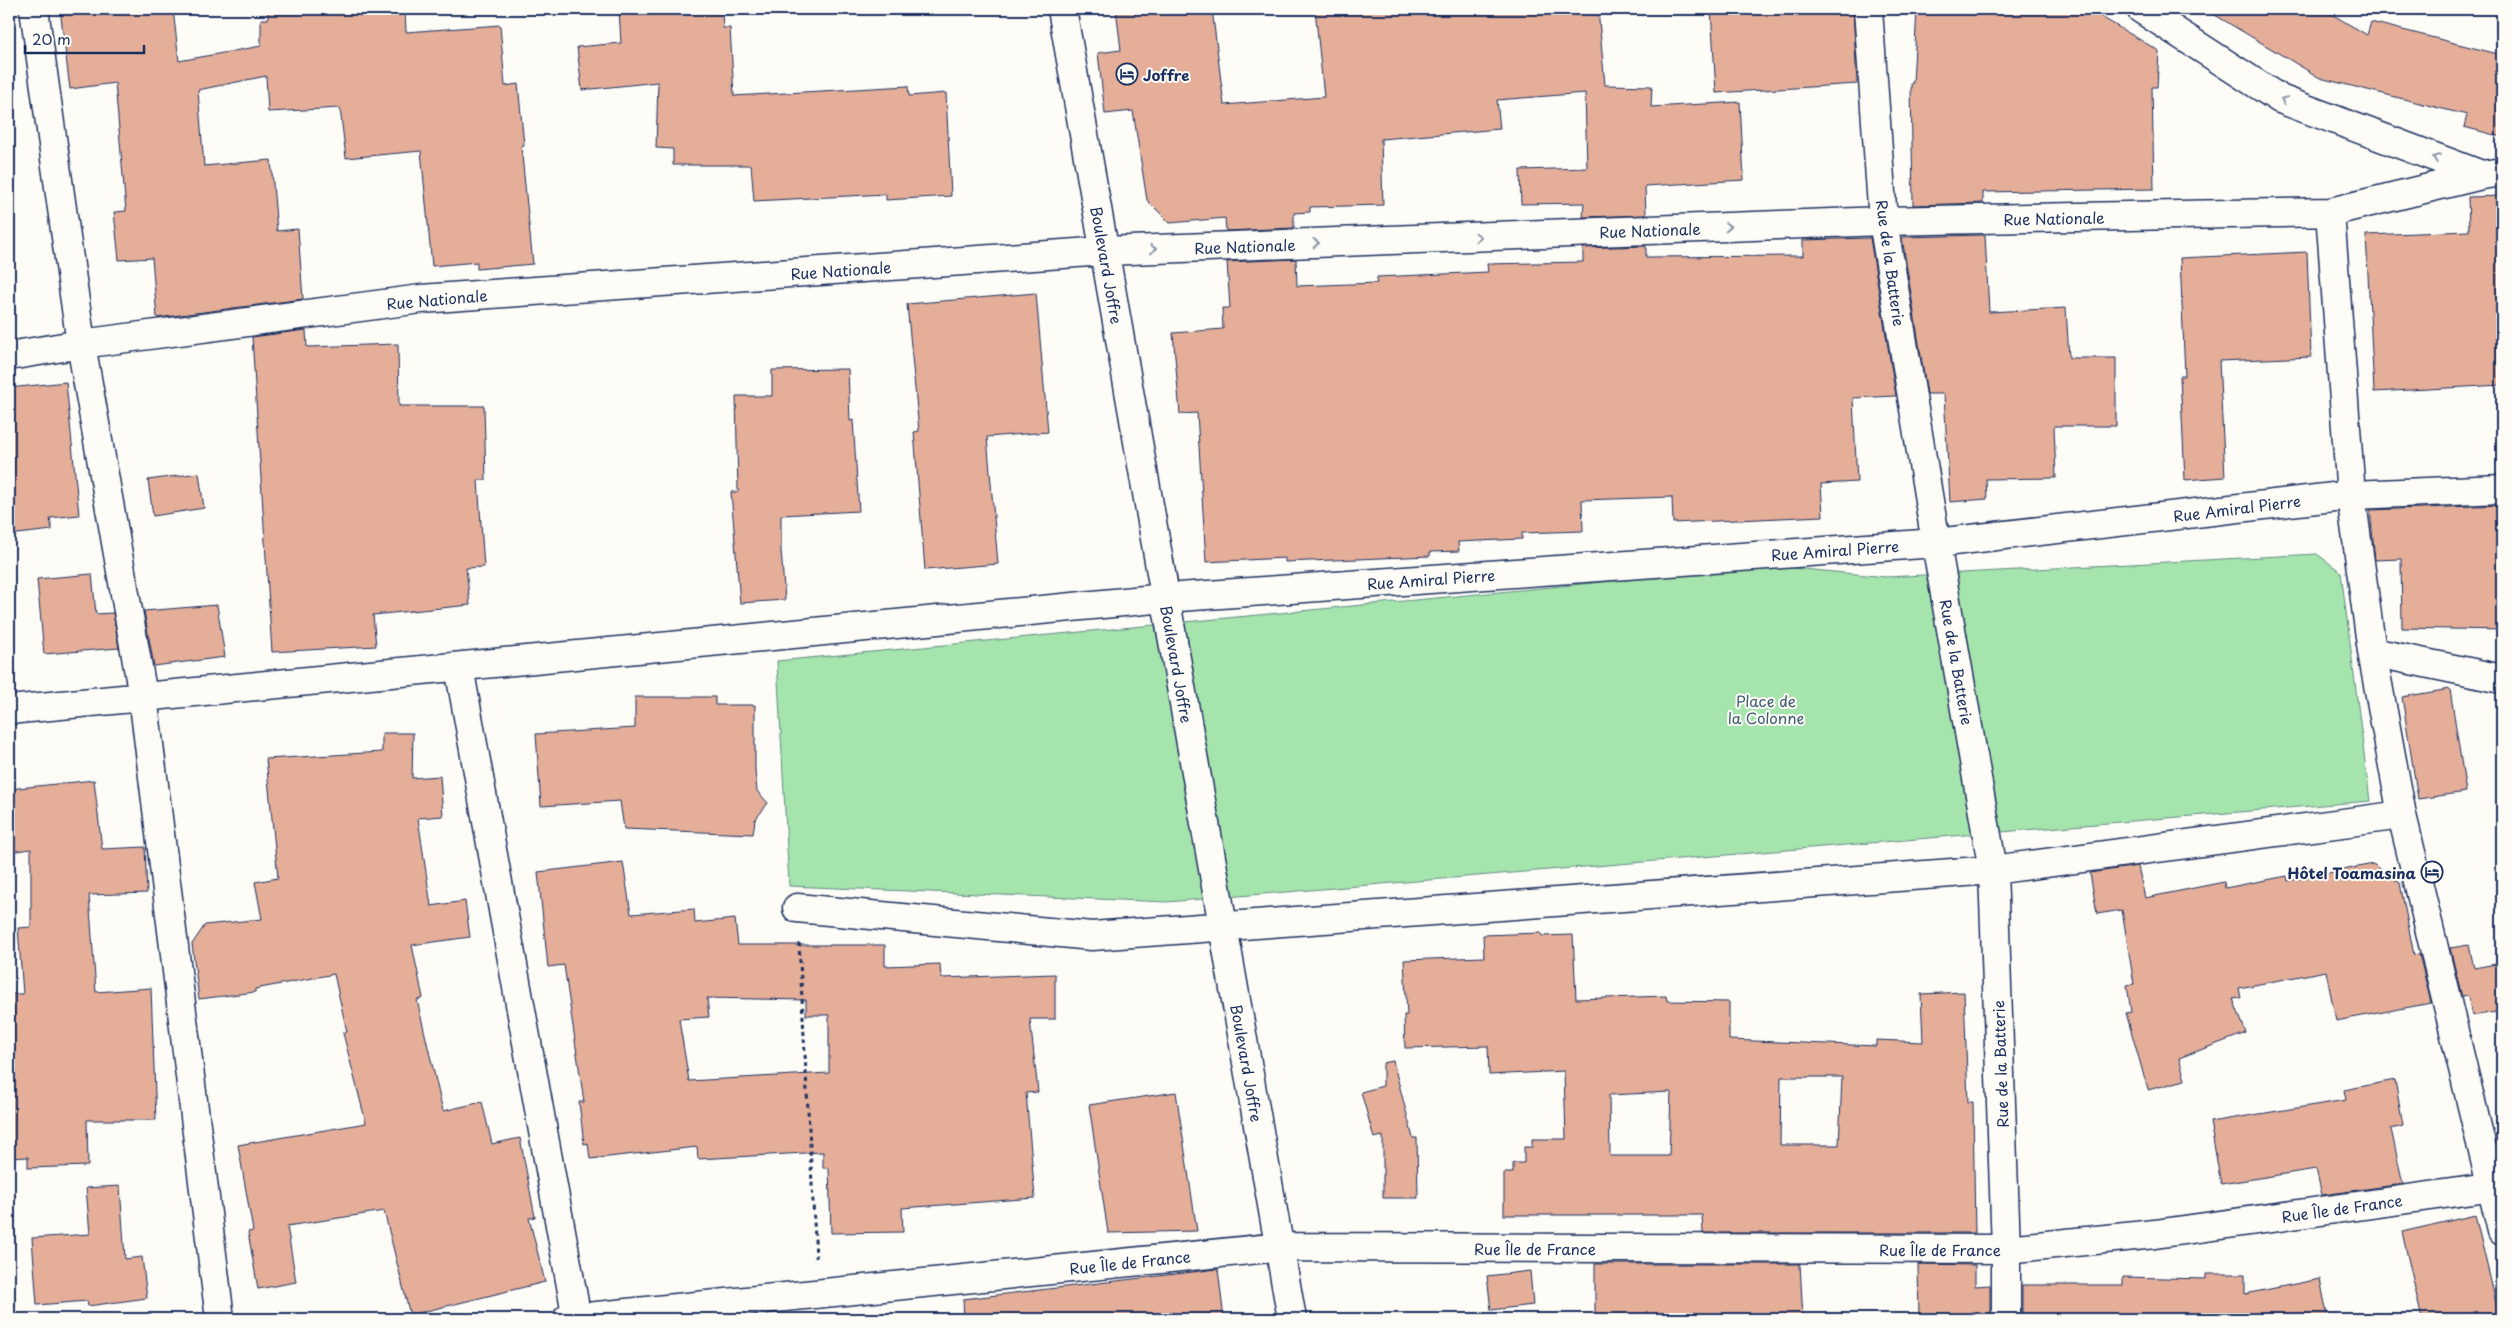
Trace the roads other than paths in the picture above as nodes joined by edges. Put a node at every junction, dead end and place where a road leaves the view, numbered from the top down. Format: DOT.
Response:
graph roads {
  1 [pos="34,9"];
  2 [pos="1062,9"];
  3 [pos="1868,9"];
  4 [pos="2141,9"];
  5 [pos="2492,173"];
  6 [pos="2330,212"];
  7 [pos="1883,221"];
  8 [pos="1104,251"];
  9 [pos="81,344"];
  10 [pos="9,356"];
  11 [pos="2502,489"];
  12 [pos="2351,495"];
  13 [pos="1936,543"];
  14 [pos="1165,598"];
  15 [pos="2372,652"];
  16 [pos="458,667"];
  17 [pos="2502,679"];
  18 [pos="143,696"];
  19 [pos="9,710"];
  20 [pos="2402,814"];
  21 [pos="1993,870"];
  22 [pos="797,908"];
  23 [pos="1223,925"];
  24 [pos="2497,1186"];
  25 [pos="2502,1231"];
  26 [pos="1280,1247"];
  27 [pos="2006,1249"];
  28 [pos="220,1319"];
  29 [pos="574,1319"];
  30 [pos="1292,1319"];
  31 [pos="2006,1319"];
  1 -- 9 [label="street"];
  2 -- 8 [label="street, Boulevard Joffre"];
  3 -- 7 [label="street, Rue de la Batterie"];
  5 -- 4 [label="street, one-way"];
  5 -- 6 [label="street, Rue Nationale"];
  6 -- 7 [label="street, Rue Nationale"];
  6 -- 12 [label="street"];
  8 -- 7 [label="street, Rue Nationale, one-way"];
  7 -- 13 [label="street, Rue de la Batterie"];
  8 -- 9 [label="street, Rue Nationale"];
  8 -- 14 [label="street, Boulevard Joffre"];
  9 -- 10 [label="street, Rue Nationale"];
  9 -- 18 [label="street"];
  11 -- 12 [label="street, Rue Amiral Pierre"];
  12 -- 13 [label="street, Rue Amiral Pierre"];
  12 -- 15 [label="street"];
  13 -- 14 [label="street, Rue Amiral Pierre"];
  13 -- 21 [label="street, Rue de la Batterie"];
  14 -- 16 [label="street, Rue Amiral Pierre"];
  14 -- 23 [label="street, Boulevard Joffre"];
  15 -- 17 [label="street"];
  15 -- 20 [label="street"];
  16 -- 18 [label="street, Rue Amiral Pierre"];
  16 -- 29 [label="street"];
  18 -- 19 [label="street, Rue Amiral Pierre"];
  18 -- 28 [label="street"];
  20 -- 21 [label="street"];
  20 -- 24 [label="street"];
  21 -- 23 [label="street"];
  21 -- 27 [label="street, Rue de la Batterie"];
  22 -- 23 [label="street"];
  23 -- 26 [label="street, Boulevard Joffre"];
  24 -- 25 [label="street"];
  24 -- 27 [label="street, Rue Île de France"];
  26 -- 27 [label="street, Rue Île de France"];
  26 -- 29 [label="street, Rue Île de France"];
  26 -- 30 [label="street, Boulevard Joffre"];
  27 -- 31 [label="street, Rue de la Batterie"];
}
